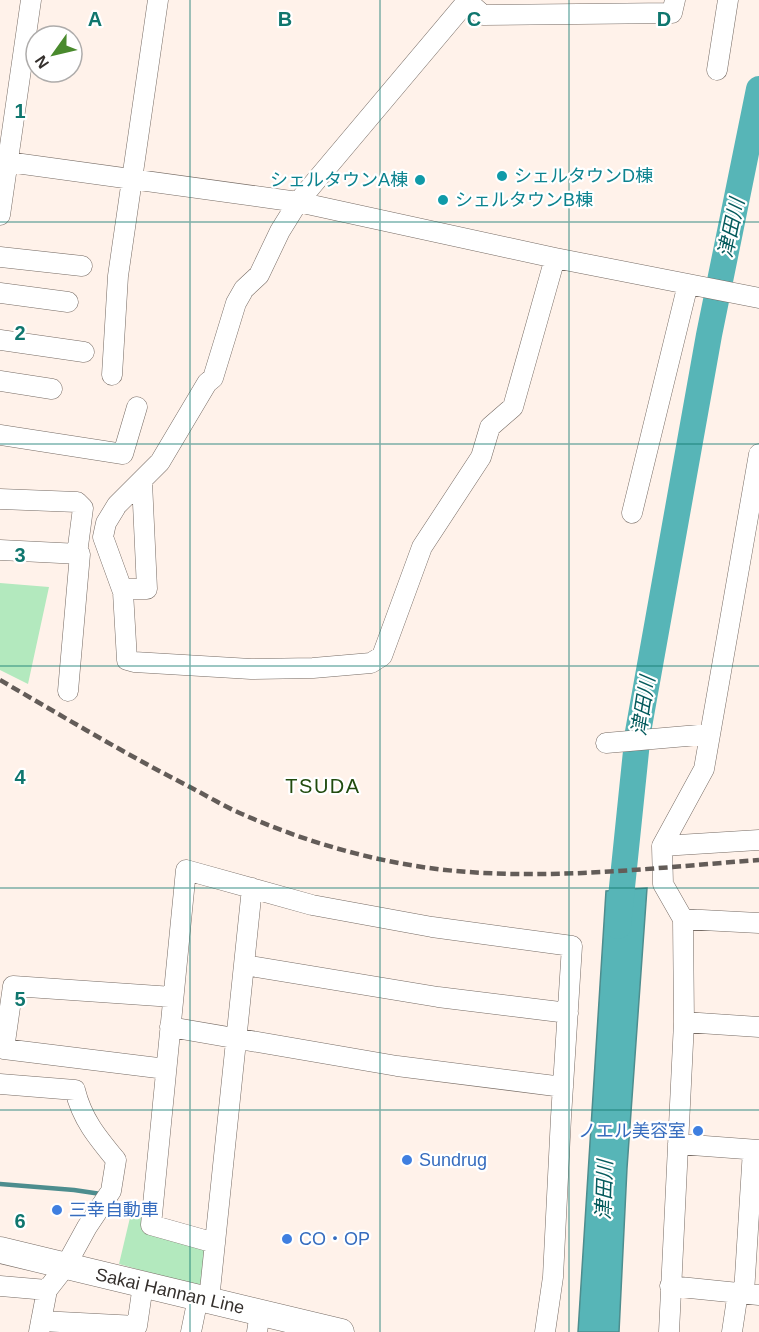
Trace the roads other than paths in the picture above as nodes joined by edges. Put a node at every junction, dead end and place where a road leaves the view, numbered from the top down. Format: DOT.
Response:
graph roads {
  1 [pos="31,0"];
  2 [pos="158,0"];
  3 [pos="675,0"];
  4 [pos="728,0"];
  5 [pos="468,1"];
  6 [pos="717,70"];
  7 [pos="4,162"];
  8 [pos="134,179"];
  9 [pos="298,202"];
  10 [pos="0,215"];
  11 [pos="0,257"];
  12 [pos="555,258"];
  13 [pos="82,266"];
  14 [pos="688,284"];
  15 [pos="0,293"];
  16 [pos="754,297"];
  17 [pos="68,302"];
  18 [pos="0,340"];
  19 [pos="84,352"];
  20 [pos="112,375"];
  21 [pos="0,381"];
  22 [pos="52,389"];
  23 [pos="137,408"];
  24 [pos="0,435"];
  25 [pos="759,454"];
  26 [pos="142,482"];
  27 [pos="0,499"];
  28 [pos="632,513"];
  29 [pos="0,549"];
  30 [pos="77,554"];
  31 [pos="122,589"];
  32 [pos="68,691"];
  33 [pos="710,734"];
  34 [pos="606,743"];
  35 [pos="759,840"];
  36 [pos="662,846"];
  37 [pos="252,888"];
  38 [pos="683,919"];
  39 [pos="759,923"];
  40 [pos="244,965"];
  41 [pos="173,997"];
  42 [pos="568,1013"];
  43 [pos="684,1022"];
  44 [pos="170,1027"];
  45 [pos="759,1028"];
  46 [pos="236,1040"];
  47 [pos="166,1069"];
  48 [pos="0,1084"];
  49 [pos="563,1087"];
  50 [pos="678,1144"];
  51 [pos="756,1150"];
  52 [pos="215,1243"];
  53 [pos="0,1250"];
  54 [pos="65,1267"];
  55 [pos="143,1285"];
  56 [pos="0,1286"];
  57 [pos="670,1286"];
  58 [pos="48,1290"];
  59 [pos="747,1293"];
  60 [pos="203,1299"];
  61 [pos="259,1322"];
  62 [pos="40,1326"];
  63 [pos="191,1332"];
  64 [pos="341,1332"];
  65 [pos="545,1332"];
  66 [pos="669,1332"];
  67 [pos="732,1332"];
  1 -- 7 [label="street"];
  2 -- 8 [label="street"];
  3 -- 5 [label="street"];
  4 -- 6 [label="street"];
  5 -- 9 [label="street"];
  7 -- 8 [label="street"];
  7 -- 10 [label="street"];
  8 -- 9 [label="street"];
  8 -- 20 [label="street"];
  9 -- 12 [label="street"];
  9 -- 26 [label="street"];
  11 -- 13 [label="street"];
  12 -- 14 [label="street"];
  12 -- 31 [label="street"];
  14 -- 16 [label="street"];
  14 -- 28 [label="street"];
  15 -- 17 [label="street"];
  18 -- 19 [label="street"];
  21 -- 22 [label="street"];
  23 -- 24 [label="street"];
  25 -- 33 [label="street"];
  26 -- 31 [label="street"];
  26 -- 31 [label="street"];
  27 -- 30 [label="street"];
  29 -- 30 [label="street"];
  30 -- 32 [label="street"];
  33 -- 34 [label="street"];
  33 -- 36 [label="street"];
  35 -- 36 [label="street"];
  36 -- 38 [label="street"];
  37 -- 40 [label="street"];
  37 -- 41 [label="street"];
  37 -- 42 [label="street"];
  38 -- 39 [label="street"];
  38 -- 43 [label="street"];
  40 -- 42 [label="street"];
  40 -- 46 [label="street"];
  41 -- 44 [label="street"];
  41 -- 47 [label="street"];
  42 -- 49 [label="street"];
  43 -- 45 [label="street"];
  43 -- 50 [label="street"];
  44 -- 46 [label="street"];
  44 -- 47 [label="street"];
  46 -- 49 [label="street"];
  46 -- 52 [label="street"];
  47 -- 52 [label="street"];
  48 -- 54 [label="street"];
  49 -- 65 [label="street"];
  50 -- 51 [label="street"];
  50 -- 57 [label="street"];
  51 -- 59 [label="street"];
  52 -- 60 [label="street"];
  53 -- 54 [label="main road, Sakai Hannan Line"];
  54 -- 55 [label="main road, Sakai Hannan Line"];
  54 -- 58 [label="street"];
  55 -- 60 [label="main road, Sakai Hannan Line"];
  55 -- 62 [label="street"];
  56 -- 58 [label="street"];
  57 -- 59 [label="street"];
  57 -- 66 [label="street"];
  58 -- 62 [label="street"];
  59 -- 67 [label="street"];
  60 -- 61 [label="main road, Sakai Hannan Line"];
  60 -- 63 [label="street"];
  61 -- 64 [label="main road, Sakai Hannan Line"];
}
